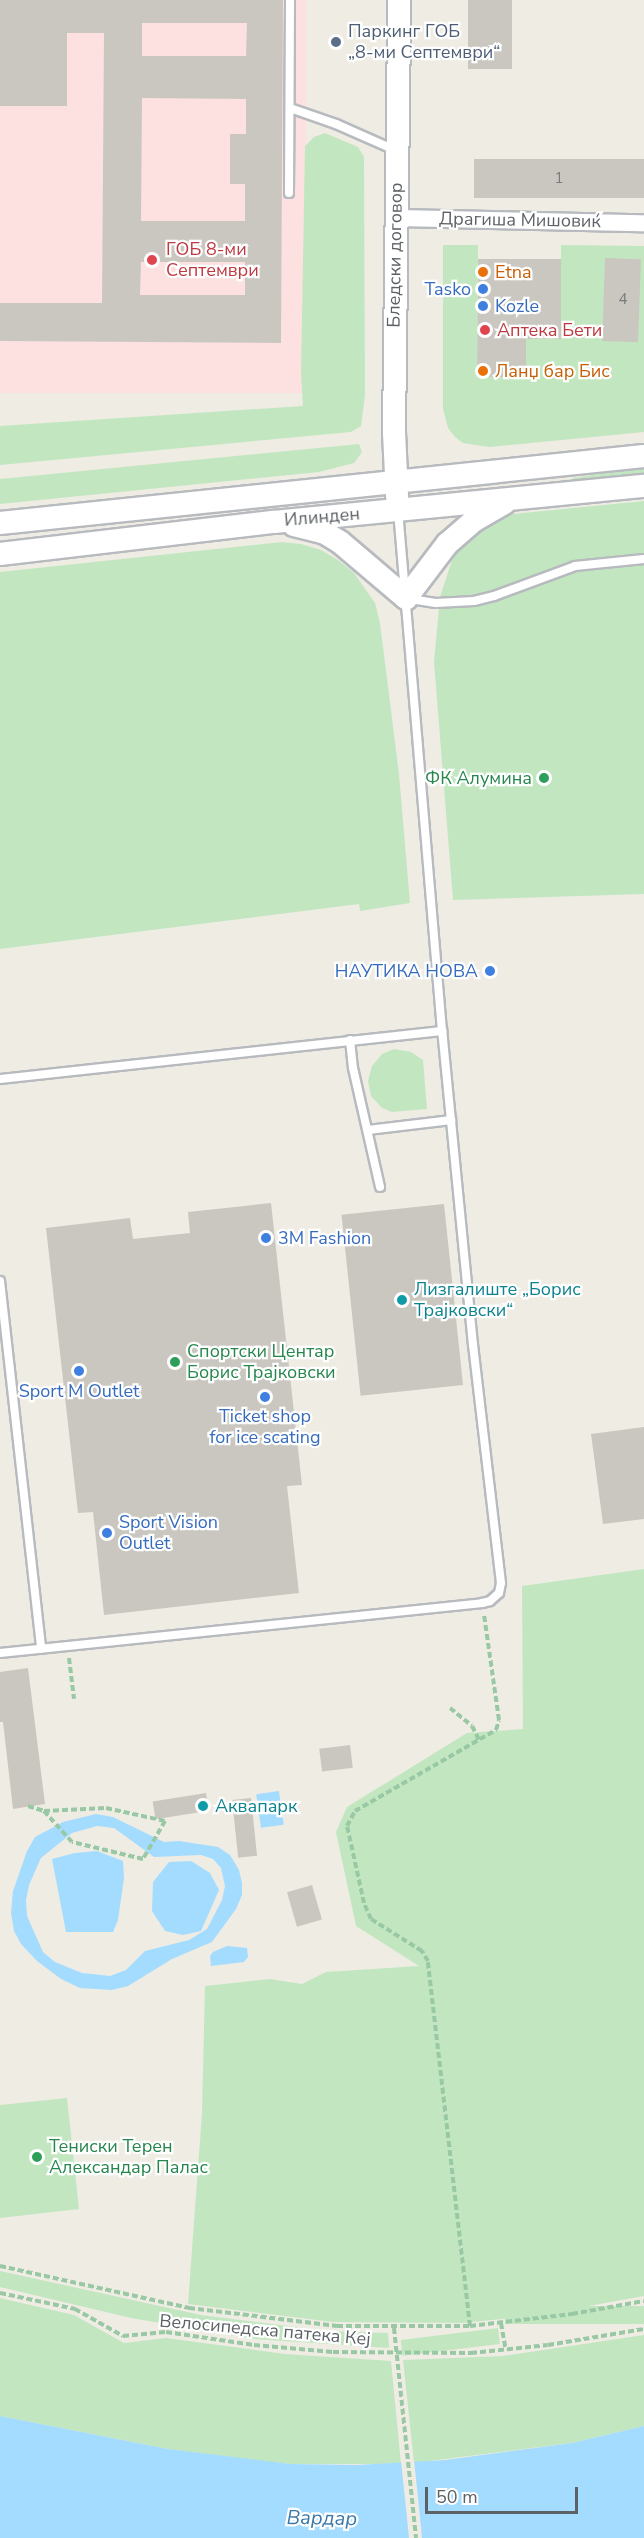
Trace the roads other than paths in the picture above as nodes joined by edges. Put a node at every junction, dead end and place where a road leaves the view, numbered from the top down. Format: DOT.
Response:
graph roads {
  1 [pos="290,0"];
  2 [pos="399,0"];
  3 [pos="290,108"];
  4 [pos="396,151"];
  5 [pos="289,193"];
  6 [pos="395,218"];
  7 [pos="644,223"];
  8 [pos="644,456"];
  9 [pos="396,482"];
  10 [pos="644,486"];
  11 [pos="518,498"];
  12 [pos="398,510"];
  13 [pos="274,522"];
  14 [pos="0,523"];
  15 [pos="0,555"];
  16 [pos="644,559"];
  17 [pos="406,598"];
  18 [pos="442,1031"];
  19 [pos="350,1040"];
  20 [pos="0,1079"];
  21 [pos="451,1120"];
  22 [pos="368,1130"];
  23 [pos="380,1187"];
  24 [pos="0,1281"];
  25 [pos="4,1379"];
  26 [pos="41,1649"];
  27 [pos="0,1653"];
  1 -- 3 [label="lane"];
  2 -- 4 [label="street, Бледски договор"];
  3 -- 4 [label="lane"];
  3 -- 5 [label="lane"];
  4 -- 6 [label="street, Бледски договор"];
  6 -- 7 [label="street, Драгиша Мишовиќ"];
  6 -- 9 [label="street, Бледски договор"];
  8 -- 9 [label="street, Илинден"];
  9 -- 12 [label="street, Бледски договор"];
  9 -- 14 [label="street, Илинден"];
  10 -- 11 [label="street, Илинден"];
  11 -- 12 [label="street, Илинден"];
  11 -- 17 [label="street"];
  12 -- 13 [label="street, Илинден"];
  12 -- 17 [label="lane"];
  13 -- 15 [label="street, Илинден"];
  13 -- 17 [label="street"];
  16 -- 17 [label="lane"];
  17 -- 18 [label="lane"];
  18 -- 19 [label="lane"];
  18 -- 21 [label="lane"];
  19 -- 20 [label="lane"];
  19 -- 22 [label="lane"];
  21 -- 22 [label="lane"];
  21 -- 26 [label="lane"];
  22 -- 23 [label="lane"];
  24 -- 25 [label="lane"];
  25 -- 26 [label="lane"];
  26 -- 27 [label="lane"];
}
